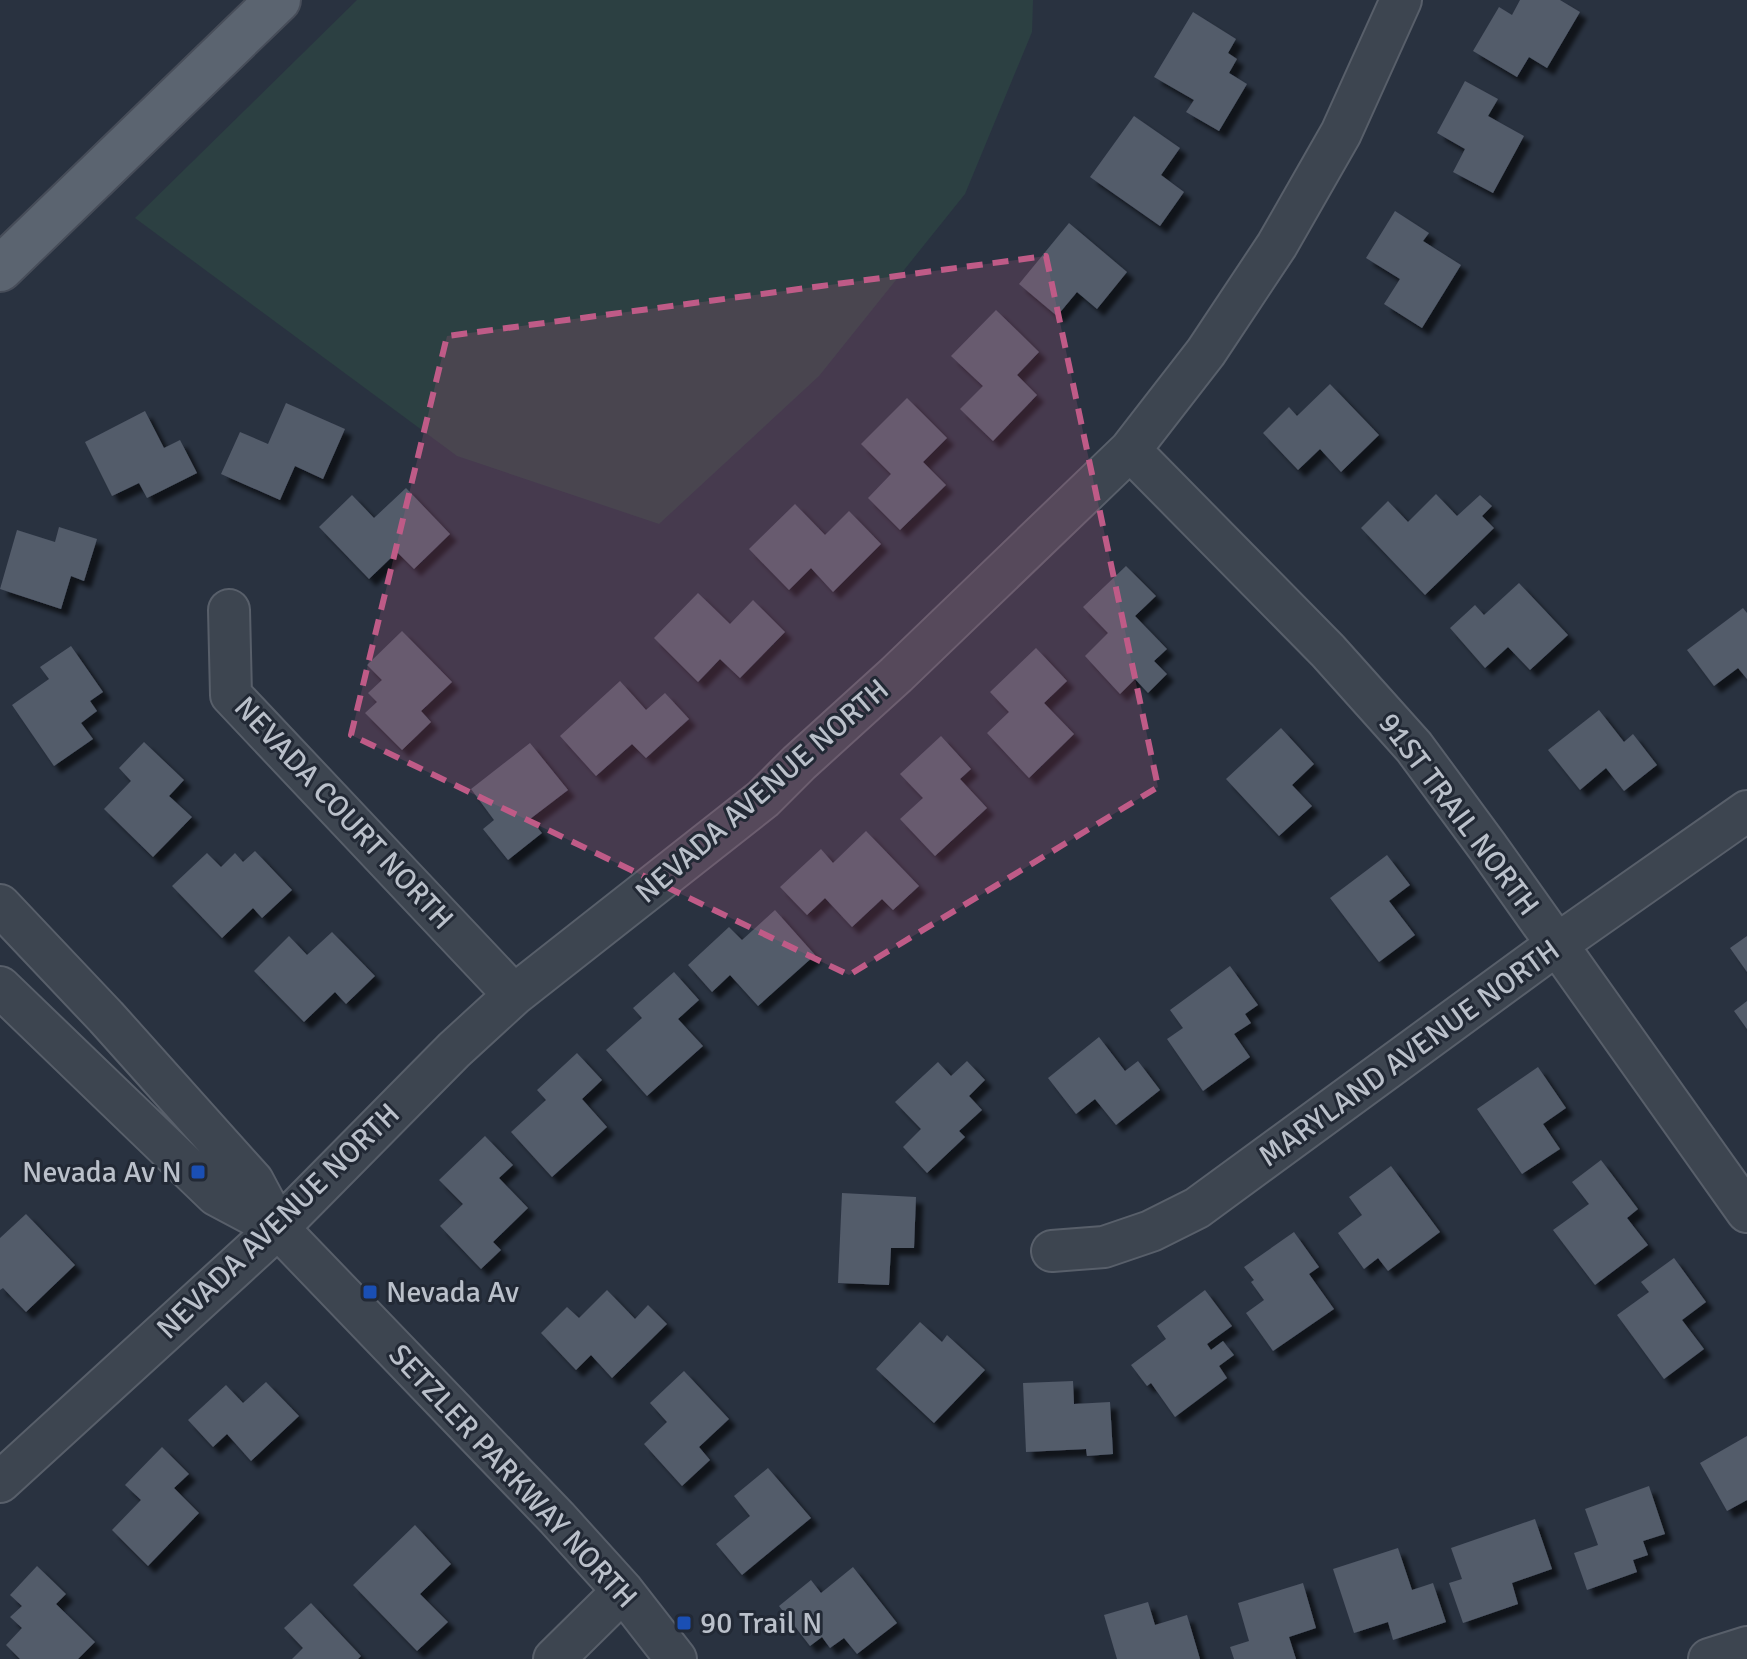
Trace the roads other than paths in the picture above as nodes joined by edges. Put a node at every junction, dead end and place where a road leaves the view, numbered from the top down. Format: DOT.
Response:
graph roads {
  1 [pos="278,0"];
  2 [pos="1401,0"];
  3 [pos="0,269"];
  4 [pos="1130,450"];
  5 [pos="229,610"];
  6 [pos="1747,811"];
  7 [pos="0,905"];
  8 [pos="1556,945"];
  9 [pos="0,987"];
  10 [pos="514,995"];
  11 [pos="1747,1212"];
  12 [pos="278,1228"];
  13 [pos="1052,1251"];
  14 [pos="7,1462"];
  15 [pos="623,1591"];
  16 [pos="1747,1647"];
  17 [pos="554,1659"];
  18 [pos="676,1659"];
  19 [pos="1709,1659"];
  1 -- 3 [label="main road"];
  2 -- 4 [label="street, NEVADA AVENUE NORTH"];
  4 -- 8 [label="street, 91ST TRAIL NORTH"];
  4 -- 10 [label="street, NEVADA AVENUE NORTH"];
  5 -- 10 [label="street, NEVADA COURT NORTH"];
  6 -- 8 [label="street, MARYLAND AVENUE NORTH"];
  7 -- 12 [label="street, SETZLER PARKWAY NORTH"];
  8 -- 11 [label="street, 91ST TRAIL NORTH"];
  8 -- 13 [label="street, MARYLAND AVENUE NORTH"];
  9 -- 12 [label="street, SETZLER PARKWAY NORTH"];
  10 -- 12 [label="street, NEVADA AVENUE NORTH"];
  12 -- 14 [label="street, NEVADA AVENUE NORTH"];
  12 -- 15 [label="street, SETZLER PARKWAY NORTH"];
  15 -- 17 [label="street"];
  15 -- 18 [label="street, SETZLER PARKWAY NORTH"];
  16 -- 19 [label="street"];
}
